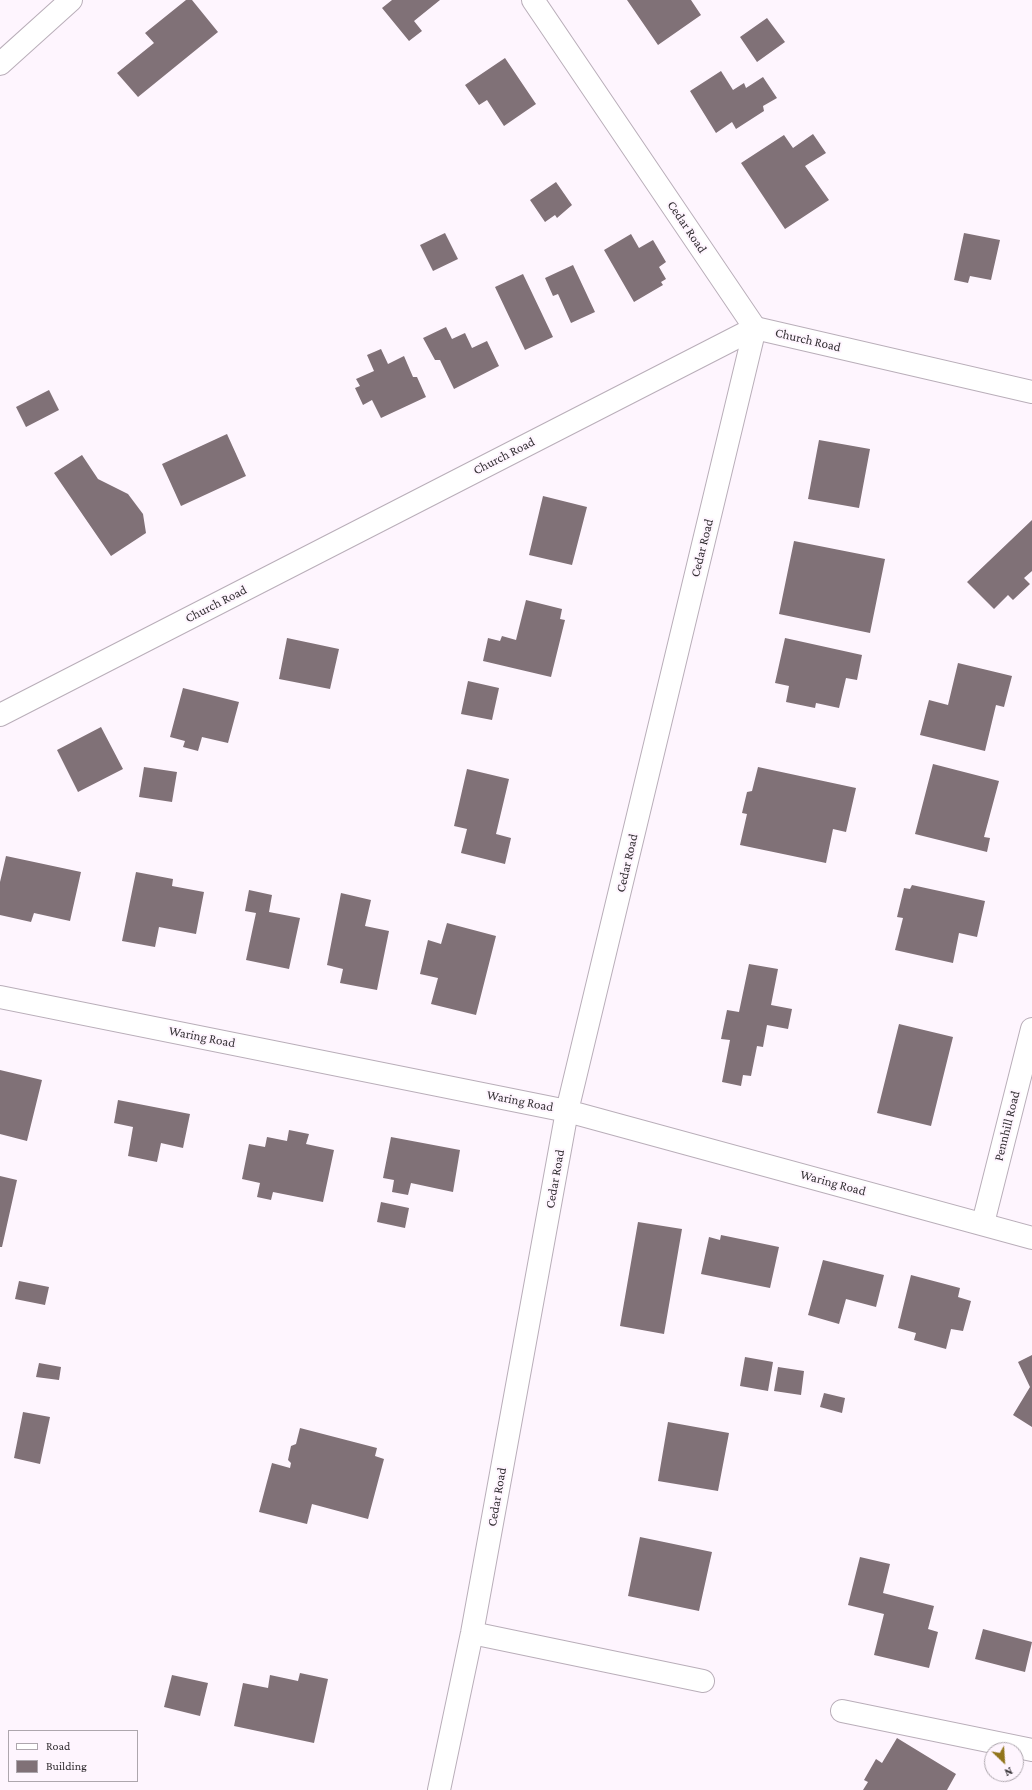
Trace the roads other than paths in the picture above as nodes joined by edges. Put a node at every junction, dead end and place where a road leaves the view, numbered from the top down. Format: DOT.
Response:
graph roads {
  1 [pos="71,0"];
  2 [pos="533,0"];
  3 [pos="0,64"];
  4 [pos="755,328"];
  5 [pos="1032,392"];
  6 [pos="0,715"];
  7 [pos="0,997"];
  8 [pos="1032,1029"];
  9 [pos="567,1111"];
  10 [pos="983,1224"];
  11 [pos="1032,1238"];
  12 [pos="472,1633"];
  13 [pos="703,1681"];
  14 [pos="842,1711"];
  15 [pos="1032,1750"];
  16 [pos="439,1790"];
  1 -- 3 [label="street"];
  2 -- 4 [label="street, Cedar Road"];
  4 -- 5 [label="street, Church Road"];
  4 -- 6 [label="street, Church Road"];
  4 -- 9 [label="street, Cedar Road"];
  7 -- 9 [label="street, Waring Road"];
  8 -- 10 [label="street, Pennhill Road"];
  9 -- 10 [label="street, Waring Road"];
  9 -- 12 [label="street, Cedar Road"];
  10 -- 11 [label="street, Waring Road"];
  12 -- 13 [label="street"];
  12 -- 16 [label="street, Cedar Road"];
  14 -- 15 [label="street"];
}
